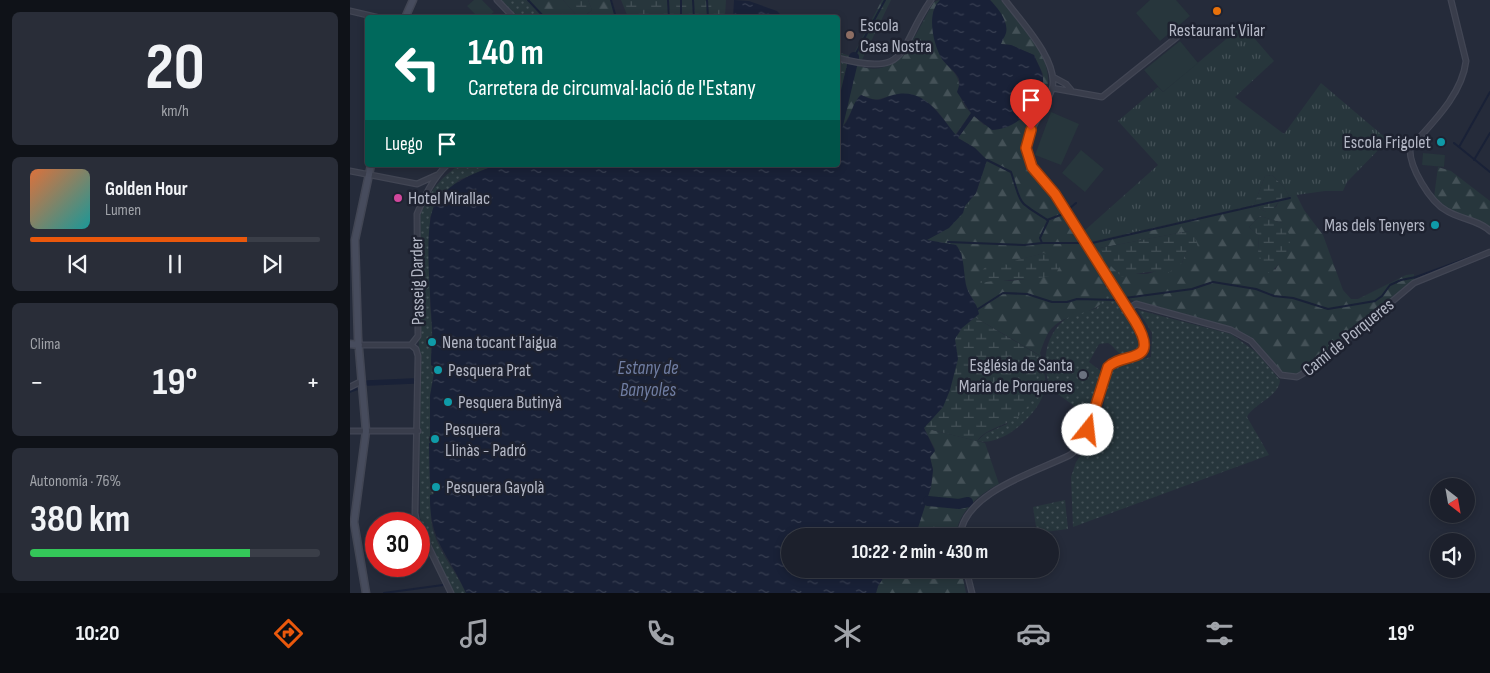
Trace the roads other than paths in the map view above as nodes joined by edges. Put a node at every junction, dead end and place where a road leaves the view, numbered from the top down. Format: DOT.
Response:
graph roads {
  1 [pos="413,0"];
  2 [pos="497,0"];
  3 [pos="931,0"];
  4 [pos="1005,0"];
  5 [pos="1451,0"];
  6 [pos="350,11"];
  7 [pos="367,15"];
  8 [pos="405,15"];
  9 [pos="511,15"];
  10 [pos="1176,36"];
  11 [pos="840,59"];
  12 [pos="1053,77"];
  13 [pos="1052,88"];
  14 [pos="1071,90"];
  15 [pos="371,167"];
  16 [pos="445,167"];
  17 [pos="350,171"];
  18 [pos="439,173"];
  19 [pos="369,175"];
  20 [pos="1490,231"];
  21 [pos="1490,252"];
  22 [pos="1128,309"];
  23 [pos="350,344"];
  24 [pos="359,345"];
  25 [pos="412,345"];
  26 [pos="362,381"];
  27 [pos="350,387"];
  28 [pos="366,431"];
  29 [pos="418,431"];
  30 [pos="350,432"];
  31 [pos="415,512"];
  32 [pos="352,519"];
  33 [pos="963,528"];
  34 [pos="430,550"];
  35 [pos="968,578"];
  36 [pos="366,593"];
  37 [pos="451,593"];
  38 [pos="972,593"];
  1 -- 8 [label="street"];
  2 -- 9 [label="street"];
  3 -- 11 [label="street"];
  4 -- 12 [label="street"];
  5 -- 20 [label="street"];
  6 -- 7 [label="street"];
  10 -- 14 [label="street"];
  12 -- 13 [label="street"];
  12 -- 14 [label="street"];
  13 -- 14 [label="street"];
  13 -- 22 [label="street"];
  15 -- 19 [label="street"];
  16 -- 18 [label="street, Passeig Darder"];
  17 -- 19 [label="street"];
  18 -- 19 [label="street"];
  18 -- 25 [label="street, Passeig Darder"];
  19 -- 24 [label="street"];
  21 -- 22 [label="street, Camí de Porqueres"];
  22 -- 33 [label="street"];
  23 -- 24 [label="street"];
  24 -- 25 [label="street"];
  24 -- 26 [label="street"];
  25 -- 29 [label="street, Passeig Darder"];
  26 -- 27 [label="street"];
  26 -- 28 [label="street"];
  28 -- 29 [label="street"];
  28 -- 30 [label="street"];
  28 -- 32 [label="street"];
  29 -- 31 [label="street, Passeig Darder"];
  32 -- 36 [label="street"];
  34 -- 37 [label="street"];
  35 -- 38 [label="street"];
}
